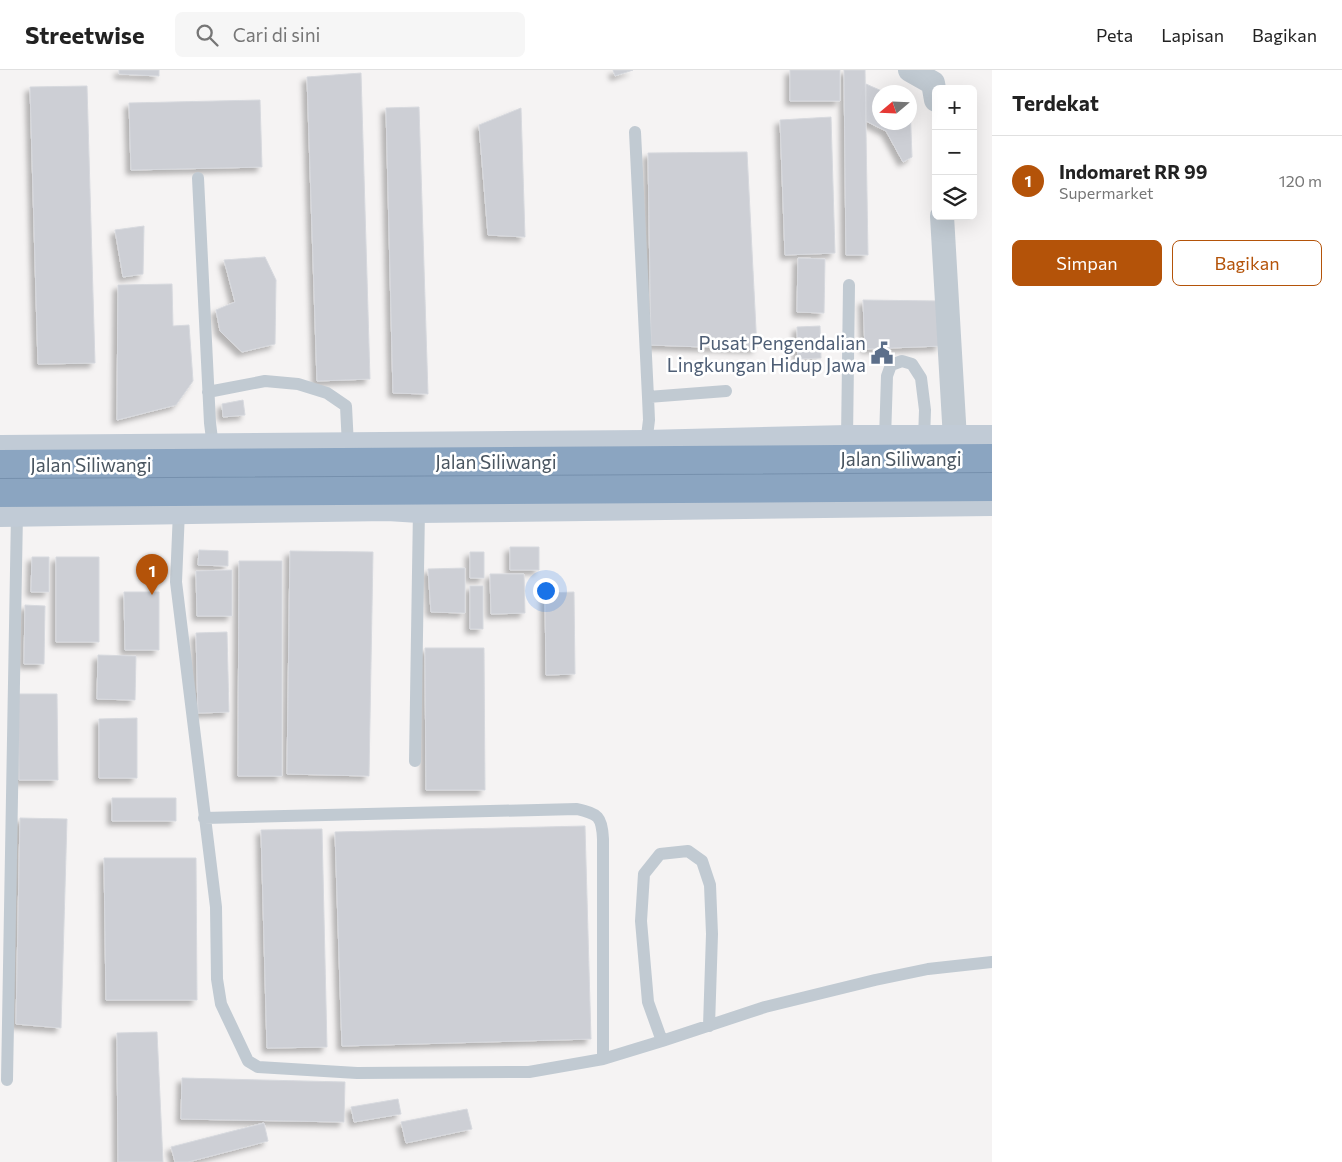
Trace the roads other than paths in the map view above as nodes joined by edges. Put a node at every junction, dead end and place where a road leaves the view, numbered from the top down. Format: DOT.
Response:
graph roads {
  1 [pos="910,70"];
  2 [pos="933,85"];
  3 [pos="635,132"];
  4 [pos="198,178"];
  5 [pos="942,220"];
  6 [pos="849,285"];
  7 [pos="726,391"];
  8 [pos="208,392"];
  9 [pos="648,397"];
  10 [pos="992,438"];
  11 [pos="848,439"];
  12 [pos="885,439"];
  13 [pos="924,439"];
  14 [pos="955,439"];
  15 [pos="646,444"];
  16 [pos="213,446"];
  17 [pos="348,446"];
  18 [pos="0,448"];
  19 [pos="992,458"];
  20 [pos="0,464"];
  21 [pos="992,487"];
  22 [pos="389,499"];
  23 [pos="992,502"];
  24 [pos="6,507"];
  25 [pos="419,508"];
  26 [pos="179,511"];
  27 [pos="415,760"];
  28 [pos="204,818"];
  29 [pos="992,962"];
  30 [pos="709,1026"];
  31 [pos="662,1040"];
  32 [pos="603,1059"];
  33 [pos="7,1080"];
  1 -- 2 [label="street"];
  3 -- 9 [label="lane"];
  4 -- 8 [label="lane"];
  5 -- 14 [label="street"];
  6 -- 11 [label="lane"];
  7 -- 9 [label="lane"];
  8 -- 16 [label="lane"];
  8 -- 17 [label="lane"];
  9 -- 15 [label="lane"];
  10 -- 14 [label="street"];
  11 -- 12 [label="street"];
  11 -- 15 [label="street"];
  12 -- 13 [label="street"];
  12 -- 13 [label="lane"];
  13 -- 14 [label="street"];
  15 -- 17 [label="street"];
  16 -- 17 [label="street"];
  16 -- 18 [label="street"];
  19 -- 20 [label="highway, Jalan Siliwangi"];
  21 -- 22 [label="highway, Jalan Siliwangi"];
  22 -- 24 [label="highway, Jalan Siliwangi"];
  22 -- 25 [label="street"];
  22 -- 26 [label="street"];
  23 -- 25 [label="street"];
  24 -- 26 [label="street"];
  24 -- 33 [label="lane"];
  25 -- 27 [label="lane"];
  26 -- 28 [label="lane"];
  28 -- 32 [label="lane"];
  28 -- 32 [label="lane"];
  29 -- 30 [label="lane"];
  30 -- 31 [label="lane"];
  30 -- 31 [label="lane"];
  31 -- 32 [label="lane"];
}
